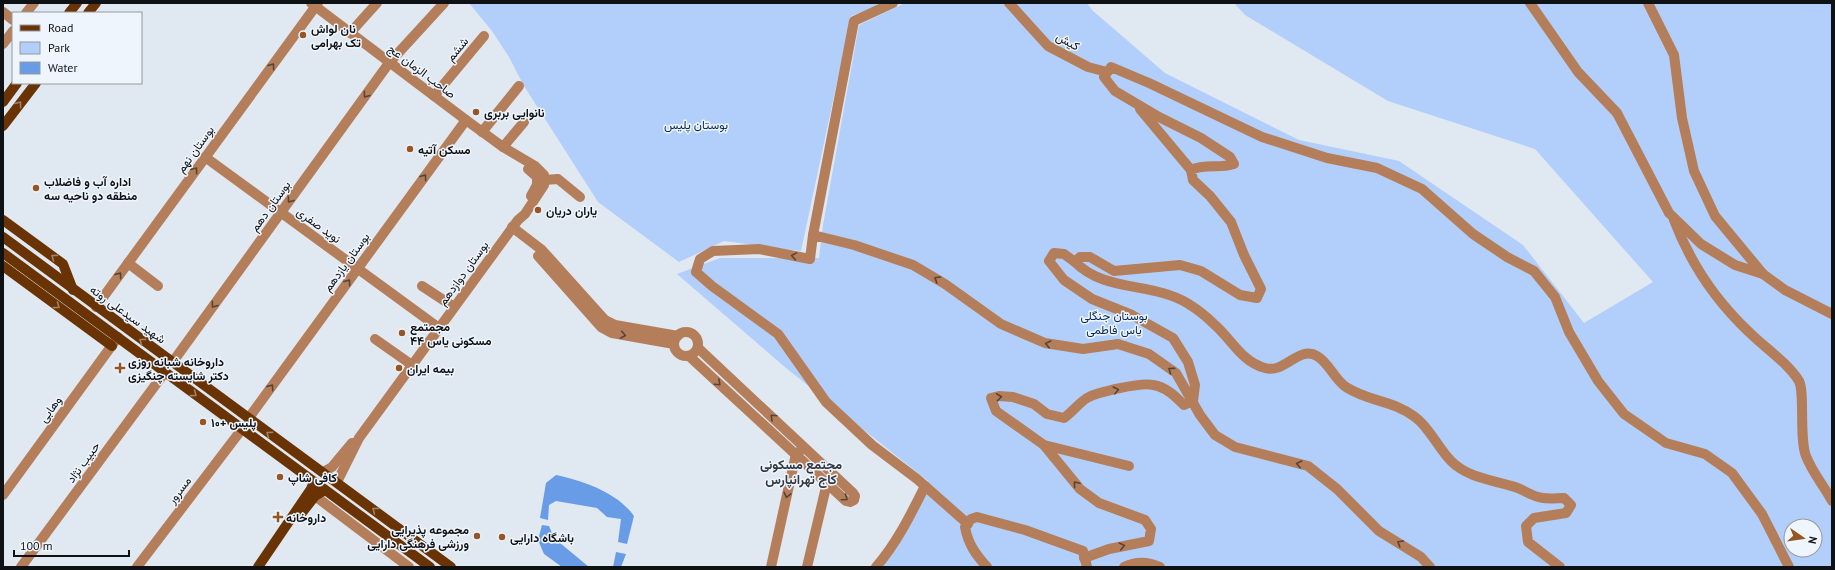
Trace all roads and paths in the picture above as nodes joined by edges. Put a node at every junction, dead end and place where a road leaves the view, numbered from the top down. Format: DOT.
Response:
graph roads {
  1 [pos="34,3"];
  2 [pos="76,3"];
  3 [pos="96,3"];
  4 [pos="377,3"];
  5 [pos="444,3"];
  6 [pos="893,3"];
  7 [pos="1009,3"];
  8 [pos="1530,3"];
  9 [pos="1648,3"];
  10 [pos="315,4"];
  11 [pos="3,12"];
  12 [pos="27,12"];
  13 [pos="70,12"];
  14 [pos="89,12"];
  15 [pos="12,19"];
  16 [pos="12,32"];
  17 [pos="350,33"];
  18 [pos="484,36"];
  19 [pos="3,44"];
  20 [pos="389,63"];
  21 [pos="1107,72"];
  22 [pos="16,84"];
  23 [pos="35,84"];
  24 [pos="519,86"];
  25 [pos="434,96"];
  26 [pos="3,102"];
  27 [pos="1136,104"];
  28 [pos="466,120"];
  29 [pos="524,122"];
  30 [pos="3,126"];
  31 [pos="482,132"];
  32 [pos="504,147"];
  33 [pos="205,157"];
  34 [pos="520,158"];
  35 [pos="1191,170"];
  36 [pos="544,180"];
  37 [pos="580,197"];
  38 [pos="281,214"];
  39 [pos="1673,217"];
  40 [pos="3,220"];
  41 [pos="515,224"];
  42 [pos="813,235"];
  43 [pos="3,237"];
  44 [pos="3,253"];
  45 [pos="1075,262"];
  46 [pos="128,263"];
  47 [pos="3,266"];
  48 [pos="357,269"];
  49 [pos="1764,274"];
  50 [pos="158,286"];
  51 [pos="422,286"];
  52 [pos="73,290"];
  53 [pos="38,292"];
  54 [pos="62,295"];
  55 [pos="96,307"];
  56 [pos="454,307"];
  57 [pos="1832,314"];
  58 [pos="89,316"];
  59 [pos="439,328"];
  60 [pos="375,339"];
  61 [pos="676,340"];
  62 [pos="115,342"];
  63 [pos="698,348"];
  64 [pos="689,356"];
  65 [pos="172,363"];
  66 [pos="412,365"];
  67 [pos="165,372"];
  68 [pos="1193,401"];
  69 [pos="248,419"];
  70 [pos="242,429"];
  71 [pos="359,438"];
  72 [pos="1044,445"];
  73 [pos="804,446"];
  74 [pos="796,454"];
  75 [pos="1129,466"];
  76 [pos="323,472"];
  77 [pos="314,482"];
  78 [pos="337,482"];
  79 [pos="827,483"];
  80 [pos="925,486"];
  81 [pos="325,490"];
  82 [pos="3,495"];
  83 [pos="315,496"];
  84 [pos="1832,501"];
  85 [pos="968,524"];
  86 [pos="287,526"];
  87 [pos="1086,562"];
  88 [pos="877,566"];
  89 [pos="21,567"];
  90 [pos="137,567"];
  91 [pos="258,567"];
  92 [pos="409,567"];
  93 [pos="430,567"];
  94 [pos="451,567"];
  95 [pos="771,567"];
  96 [pos="807,567"];
  97 [pos="988,567"];
  98 [pos="1124,567"];
  99 [pos="1160,567"];
  100 [pos="1430,567"];
  101 [pos="1560,567"];
  102 [pos="1789,567"];
  1 -- 12 [label="street"];
  2 -- 13 [label="main road"];
  3 -- 14 [label="main road"];
  4 -- 17 [label="street"];
  5 -- 20 [label="street, بوستان دهم"];
  6 -- 42 [label="street"];
  7 -- 21 [label="street, کیش"];
  8 -- 39 [label="street"];
  9 -- 49 [label="street"];
  10 -- 17 [label="street, صاحب الزمان عج"];
  33 -- 10 [label="street, بوستان نهم, one-way"];
  11 -- 15 [label="street"];
  16 -- 19 [label="street"];
  17 -- 20 [label="street, صاحب الزمان عج"];
  18 -- 25 [label="street, ششم"];
  20 -- 25 [label="street, صاحب الزمان عج"];
  20 -- 38 [label="street, بوستان دهم, one-way"];
  21 -- 27 [label="street"];
  21 -- 102 [label="street, کیش"];
  22 -- 26 [label="main road"];
  30 -- 23 [label="main road, one-way"];
  24 -- 31 [label="street"];
  25 -- 28 [label="street, صاحب الزمان عج"];
  27 -- 35 [label="street"];
  27 -- 35 [label="street"];
  28 -- 31 [label="street, صاحب الزمان عج"];
  48 -- 28 [label="street, بوستان یازدهم, one-way"];
  29 -- 32 [label="street"];
  31 -- 32 [label="street, صاحب الزمان عج"];
  32 -- 34 [label="street, صاحب الزمان عج"];
  33 -- 38 [label="street, نوید صفری"];
  46 -- 33 [label="street, بوستان نهم, one-way"];
  34 -- 36 [label="street"];
  34 -- 41 [label="street, بوستان دوازدهم"];
  35 -- 45 [label="street"];
  36 -- 37 [label="street"];
  36 -- 41 [label="street, بوستان دوازدهم"];
  38 -- 48 [label="street, نوید صفری"];
  38 -- 65 [label="street, بوستان دهم, one-way"];
  39 -- 49 [label="street"];
  39 -- 84 [label="street"];
  52 -- 40 [label="main road, one-way"];
  41 -- 56 [label="street, بوستان دوازدهم"];
  41 -- 61 [label="street"];
  68 -- 42 [label="street, one-way"];
  42 -- 80 [label="street, one-way"];
  43 -- 52 [label="main road, شهید سیدعلی روته"];
  44 -- 54 [label="main road, شهید سیدعلی روته"];
  45 -- 68 [label="street"];
  45 -- 101 [label="street"];
  46 -- 50 [label="street"];
  55 -- 46 [label="street, بوستان نهم, one-way"];
  47 -- 53 [label="main road"];
  48 -- 59 [label="street, نوید صفری"];
  69 -- 48 [label="street, بوستان یازدهم, one-way"];
  49 -- 57 [label="street"];
  51 -- 56 [label="street"];
  52 -- 55 [label="main road, شهید سیدعلی روته"];
  53 -- 54 [label="main road"];
  53 -- 62 [label="main road, one-way"];
  54 -- 58 [label="main road, شهید سیدعلی روته"];
  55 -- 58 [label="main road"];
  65 -- 55 [label="main road, شهید سیدعلی روته, one-way"];
  56 -- 59 [label="street, بوستان دوازدهم"];
  58 -- 62 [label="main road, شهید سیدعلی روته"];
  59 -- 66 [label="street, بوستان دوازدهم"];
  60 -- 66 [label="street"];
  61 -- 63 [label="street"];
  61 -- 64 [label="street"];
  62 -- 67 [label="main road, شهید سیدعلی روته"];
  62 -- 82 [label="street, وهابی"];
  63 -- 64 [label="street"];
  73 -- 63 [label="street, one-way"];
  64 -- 74 [label="street, one-way"];
  65 -- 69 [label="main road, شهید سیدعلی روته"];
  66 -- 71 [label="street, بوستان دوازدهم"];
  67 -- 70 [label="main road, شهید سیدعلی روته, one-way"];
  67 -- 89 [label="street, حبیب نژاد"];
  72 -- 68 [label="street, one-way"];
  100 -- 68 [label="street, one-way"];
  76 -- 69 [label="main road, شهید سیدعلی روته, one-way"];
  70 -- 77 [label="main road, شهید سیدعلی روته"];
  70 -- 90 [label="street, مسرور"];
  71 -- 76 [label="street, بوستان دوازدهم"];
  71 -- 78 [label="street, بوستان دوازدهم"];
  72 -- 75 [label="street"];
  87 -- 72 [label="street, one-way"];
  73 -- 74 [label="street"];
  79 -- 73 [label="street, one-way"];
  74 -- 79 [label="street"];
  74 -- 95 [label="street, one-way"];
  76 -- 78 [label="main road, شهید سیدعلی روته"];
  77 -- 81 [label="main road, شهید سیدعلی روته"];
  77 -- 86 [label="main road"];
  94 -- 78 [label="main road, شهید سیدعلی روته, one-way"];
  79 -- 96 [label="street"];
  80 -- 85 [label="street"];
  80 -- 88 [label="street"];
  81 -- 83 [label="main road"];
  81 -- 93 [label="main road, شهید سیدعلی روته"];
  83 -- 86 [label="main road"];
  83 -- 92 [label="street"];
  85 -- 87 [label="street"];
  85 -- 97 [label="street"];
  86 -- 91 [label="main road"];
  98 -- 99 [label="street"];
}
